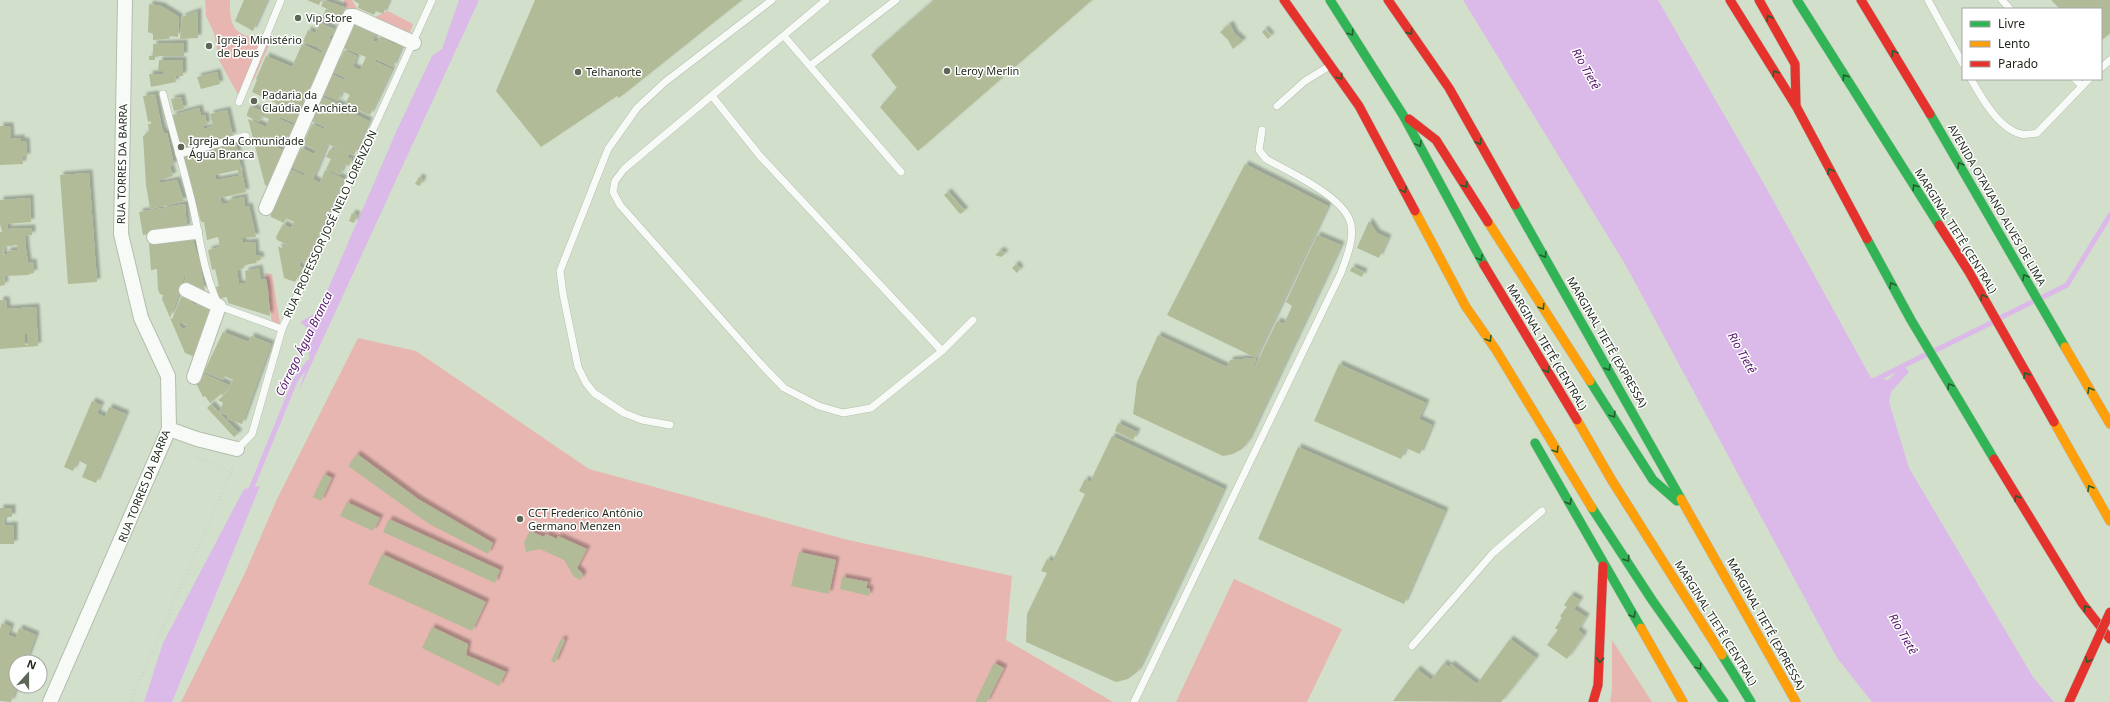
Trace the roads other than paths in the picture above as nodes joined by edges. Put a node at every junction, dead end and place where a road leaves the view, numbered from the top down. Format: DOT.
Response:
graph roads {
  1 [pos="125,0"];
  2 [pos="281,0"];
  3 [pos="432,0"];
  4 [pos="772,0"];
  5 [pos="826,0"];
  6 [pos="896,0"];
  7 [pos="1284,0"];
  8 [pos="1330,0"];
  9 [pos="1388,0"];
  10 [pos="1730,0"];
  11 [pos="1758,0"];
  12 [pos="1797,0"];
  13 [pos="1861,0"];
  14 [pos="1928,0"];
  15 [pos="2002,0"];
  16 [pos="2009,8"];
  17 [pos="1816,13"];
  18 [pos="784,36"];
  19 [pos="1818,36"];
  20 [pos="414,43"];
  21 [pos="2110,60"];
  22 [pos="1962,62"];
  23 [pos="811,65"];
  24 [pos="1331,65"];
  25 [pos="2102,67"];
  26 [pos="1972,80"];
  27 [pos="2076,80"];
  28 [pos="2088,80"];
  29 [pos="2082,86"];
  30 [pos="163,94"];
  31 [pos="712,96"];
  32 [pos="238,102"];
  33 [pos="1277,106"];
  34 [pos="1796,106"];
  35 [pos="1403,115"];
  36 [pos="1262,130"];
  37 [pos="246,136"];
  38 [pos="179,154"];
  39 [pos="901,172"];
  40 [pos="266,208"];
  41 [pos="195,232"];
  42 [pos="154,237"];
  43 [pos="186,290"];
  44 [pos="219,306"];
  45 [pos="1466,307"];
  46 [pos="973,320"];
  47 [pos="282,329"];
  48 [pos="1478,341"];
  49 [pos="942,351"];
  50 [pos="194,377"];
  51 [pos="2110,424"];
  52 [pos="670,425"];
  53 [pos="169,429"];
  54 [pos="1532,436"];
  55 [pos="237,449"];
  56 [pos="1542,511"];
  57 [pos="1692,515"];
  58 [pos="2110,521"];
  59 [pos="1603,565"];
  60 [pos="2110,612"];
  61 [pos="2110,639"];
  62 [pos="1412,646"];
  63 [pos="50,702"];
  64 [pos="1134,702"];
  65 [pos="1593,702"];
  66 [pos="1683,702"];
  67 [pos="1724,702"];
  68 [pos="1751,702"];
  69 [pos="1796,702"];
  70 [pos="2069,702"];
  1 -- 53 [label="street, RUA TORRES DA BARRA"];
  2 -- 32 [label="lane"];
  3 -- 20 [label="lane, RUA PROFESSOR JOSÉ NELO LORENZON"];
  4 -- 52 [label="lane"];
  5 -- 18 [label="lane"];
  6 -- 23 [label="lane"];
  7 -- 24 [label="main road"];
  8 -- 35 [label="main road, MARGINAL TIETÊ (CENTRAL), one-way"];
  9 -- 57 [label="main road, MARGINAL TIETÊ (EXPRESSA), one-way"];
  34 -- 10 [label="main road, one-way"];
  34 -- 11 [label="main road, one-way"];
  12 -- 19 [label="main road, MARGINAL TIETÊ (CENTRAL)"];
  51 -- 13 [label="main road, AVENIDA OTAVIANO ALVES DE LIMA, one-way"];
  14 -- 22 [label="lane"];
  15 -- 16 [label="lane"];
  17 -- 19 [label="main road"];
  18 -- 23 [label="lane"];
  18 -- 31 [label="lane"];
  58 -- 19 [label="main road, MARGINAL TIETÊ (CENTRAL), one-way"];
  20 -- 40 [label="street"];
  20 -- 47 [label="lane, RUA PROFESSOR JOSÉ NELO LORENZON"];
  21 -- 25 [label="lane"];
  23 -- 39 [label="lane"];
  24 -- 33 [label="lane"];
  24 -- 45 [label="main road, one-way"];
  26 -- 29 [label="lane"];
  27 -- 29 [label="lane"];
  28 -- 29 [label="lane"];
  30 -- 38 [label="lane"];
  31 -- 49 [label="lane"];
  31 -- 49 [label="lane"];
  61 -- 34 [label="main road, one-way"];
  35 -- 57 [label="main road, one-way"];
  35 -- 68 [label="main road, MARGINAL TIETÊ (CENTRAL), one-way"];
  36 -- 64 [label="lane"];
  37 -- 38 [label="lane"];
  38 -- 44 [label="lane"];
  41 -- 42 [label="street"];
  43 -- 44 [label="street"];
  44 -- 47 [label="lane"];
  44 -- 50 [label="street"];
  45 -- 48 [label="main road"];
  45 -- 67 [label="main road, one-way"];
  46 -- 49 [label="lane"];
  47 -- 55 [label="lane, RUA PROFESSOR JOSÉ NELO LORENZON"];
  53 -- 55 [label="street"];
  53 -- 63 [label="street, RUA TORRES DA BARRA"];
  54 -- 59 [label="main road, one-way"];
  56 -- 62 [label="lane"];
  57 -- 69 [label="main road, MARGINAL TIETÊ (EXPRESSA)"];
  59 -- 65 [label="main road, one-way"];
  59 -- 66 [label="main road, one-way"];
  60 -- 70 [label="main road, one-way, bridge"];
}
